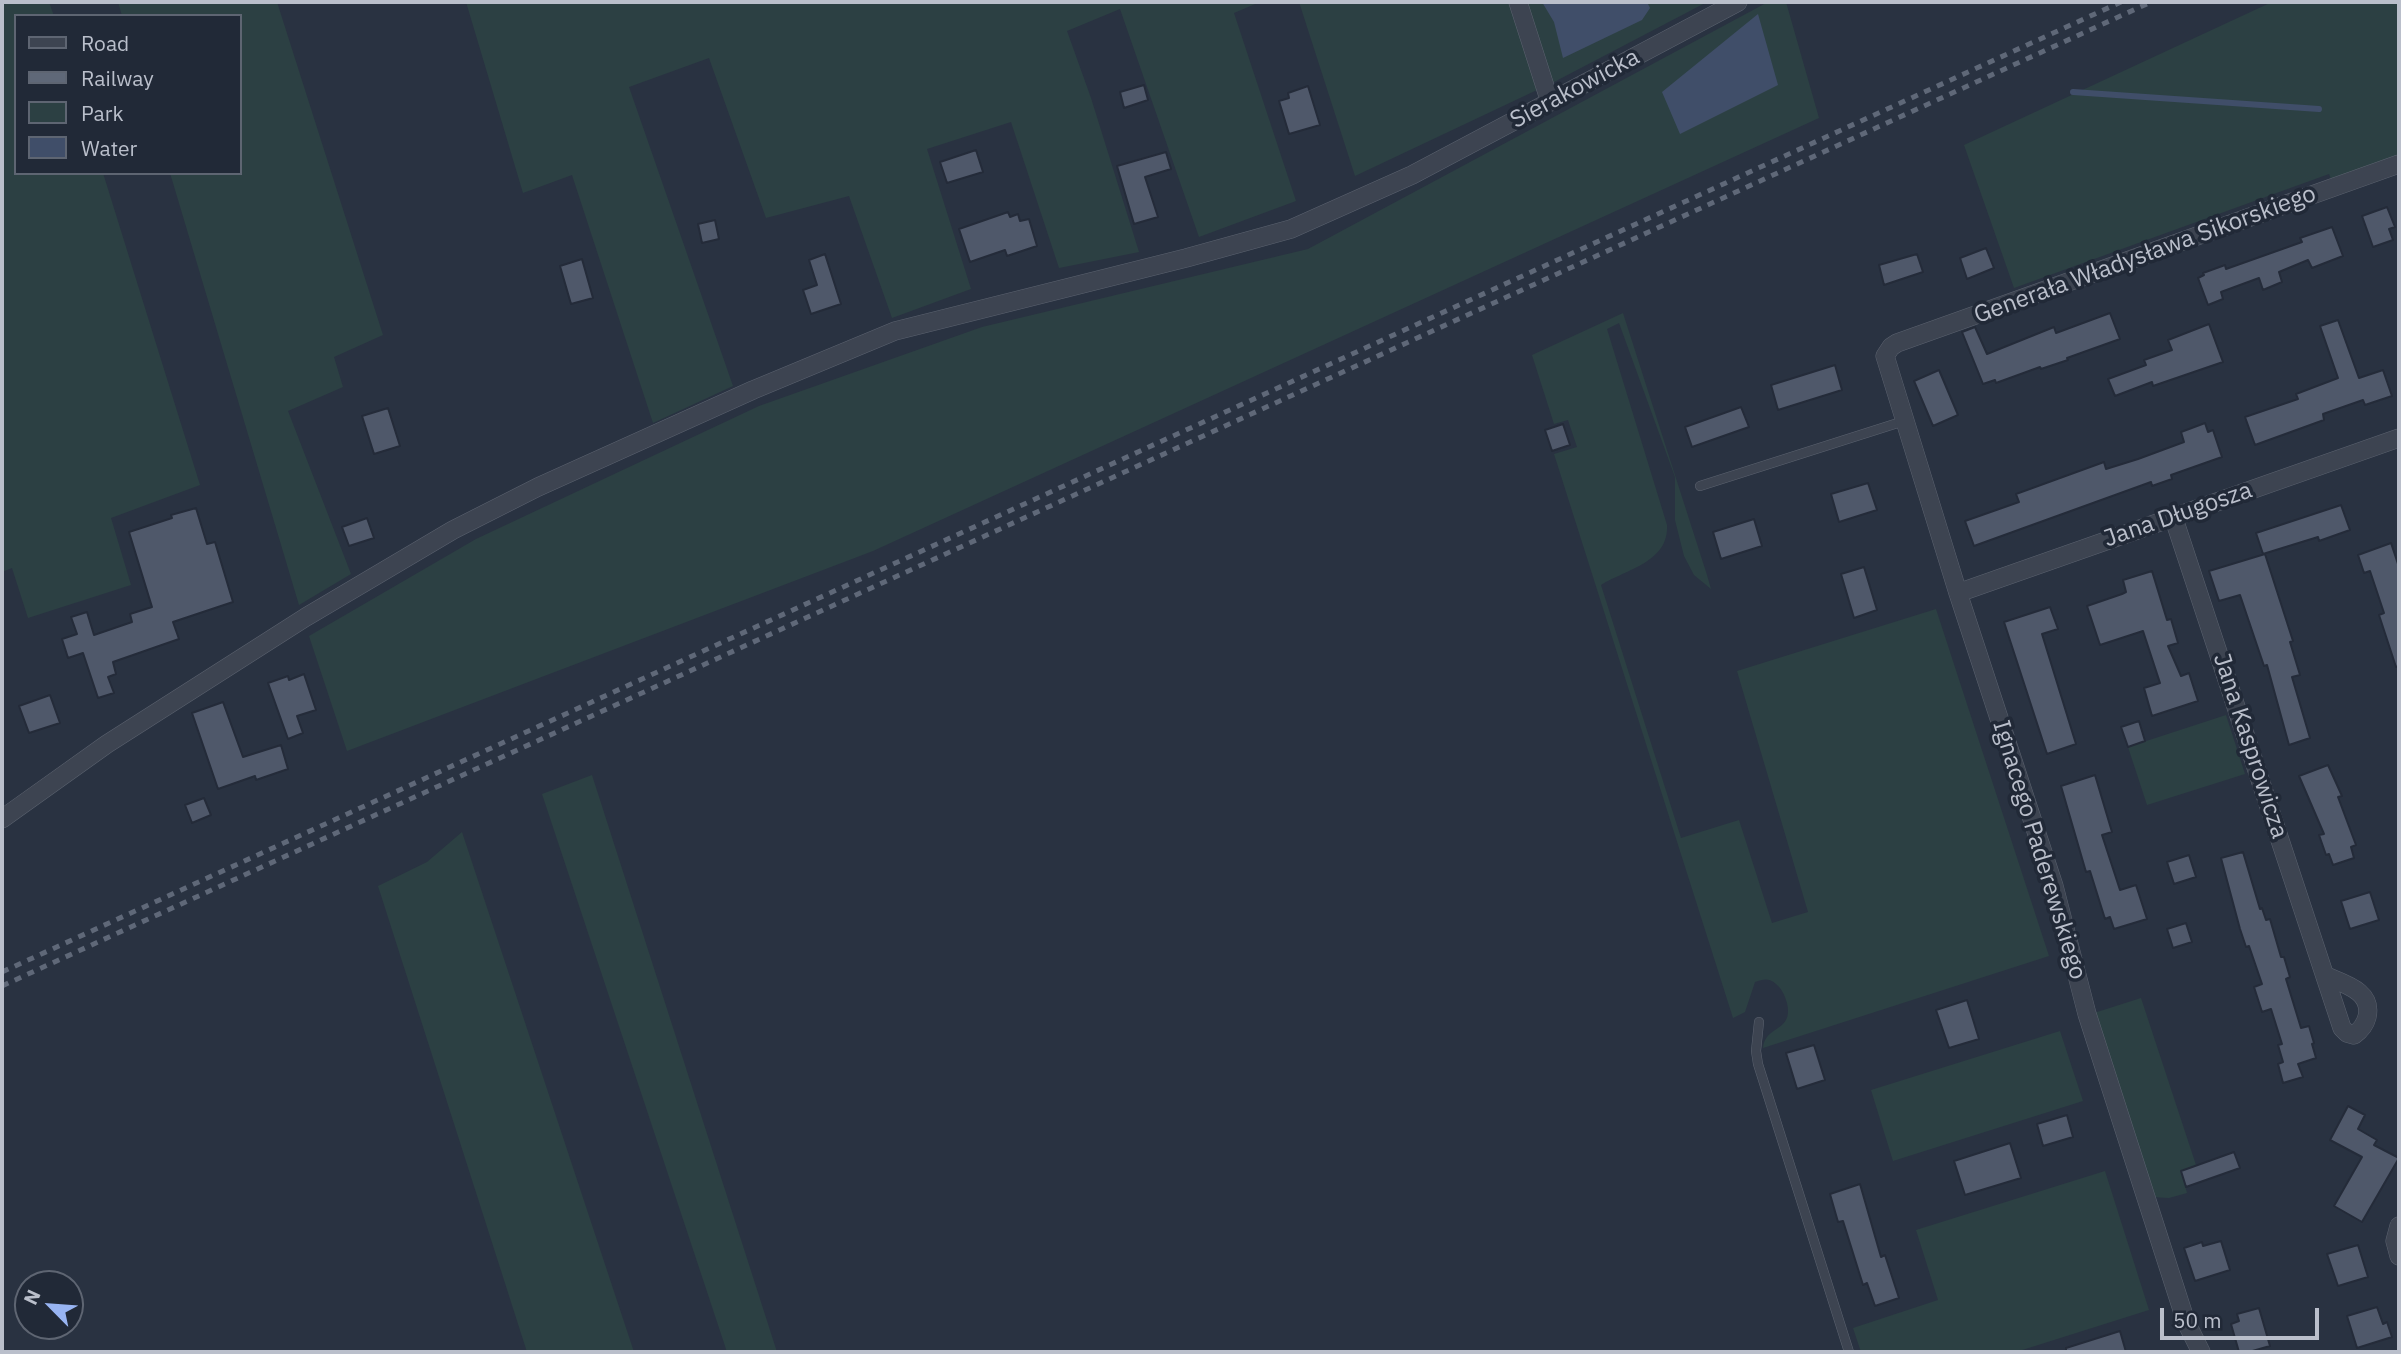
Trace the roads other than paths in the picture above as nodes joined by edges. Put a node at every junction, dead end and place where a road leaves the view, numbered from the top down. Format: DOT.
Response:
graph roads {
  1 [pos="1517,2"];
  2 [pos="1738,2"];
  3 [pos="1550,102"];
  4 [pos="2399,164"];
  5 [pos="1891,347"];
  6 [pos="1904,421"];
  7 [pos="2398,443"];
  8 [pos="1700,486"];
  9 [pos="2173,516"];
  10 [pos="1958,593"];
  11 [pos="2,819"];
  12 [pos="2326,976"];
  13 [pos="1759,1022"];
  14 [pos="2399,1226"];
  15 [pos="2399,1256"];
  16 [pos="1849,1352"];
  17 [pos="2201,1352"];
  1 -- 3 [label="street"];
  2 -- 3 [label="street, Sierakowicka"];
  3 -- 11 [label="street, Sierakowicka"];
  4 -- 5 [label="street, Generała Władysława Sikorskiego"];
  5 -- 6 [label="street, Ignacego Paderewskiego"];
  6 -- 8 [label="lane"];
  6 -- 10 [label="street, Ignacego Paderewskiego"];
  7 -- 9 [label="street, Jana Długosza"];
  9 -- 10 [label="street, Jana Długosza"];
  9 -- 12 [label="street, Jana Kasprowicza"];
  10 -- 17 [label="street, Ignacego Paderewskiego"];
  13 -- 16 [label="lane"];
  14 -- 15 [label="street"];
}
